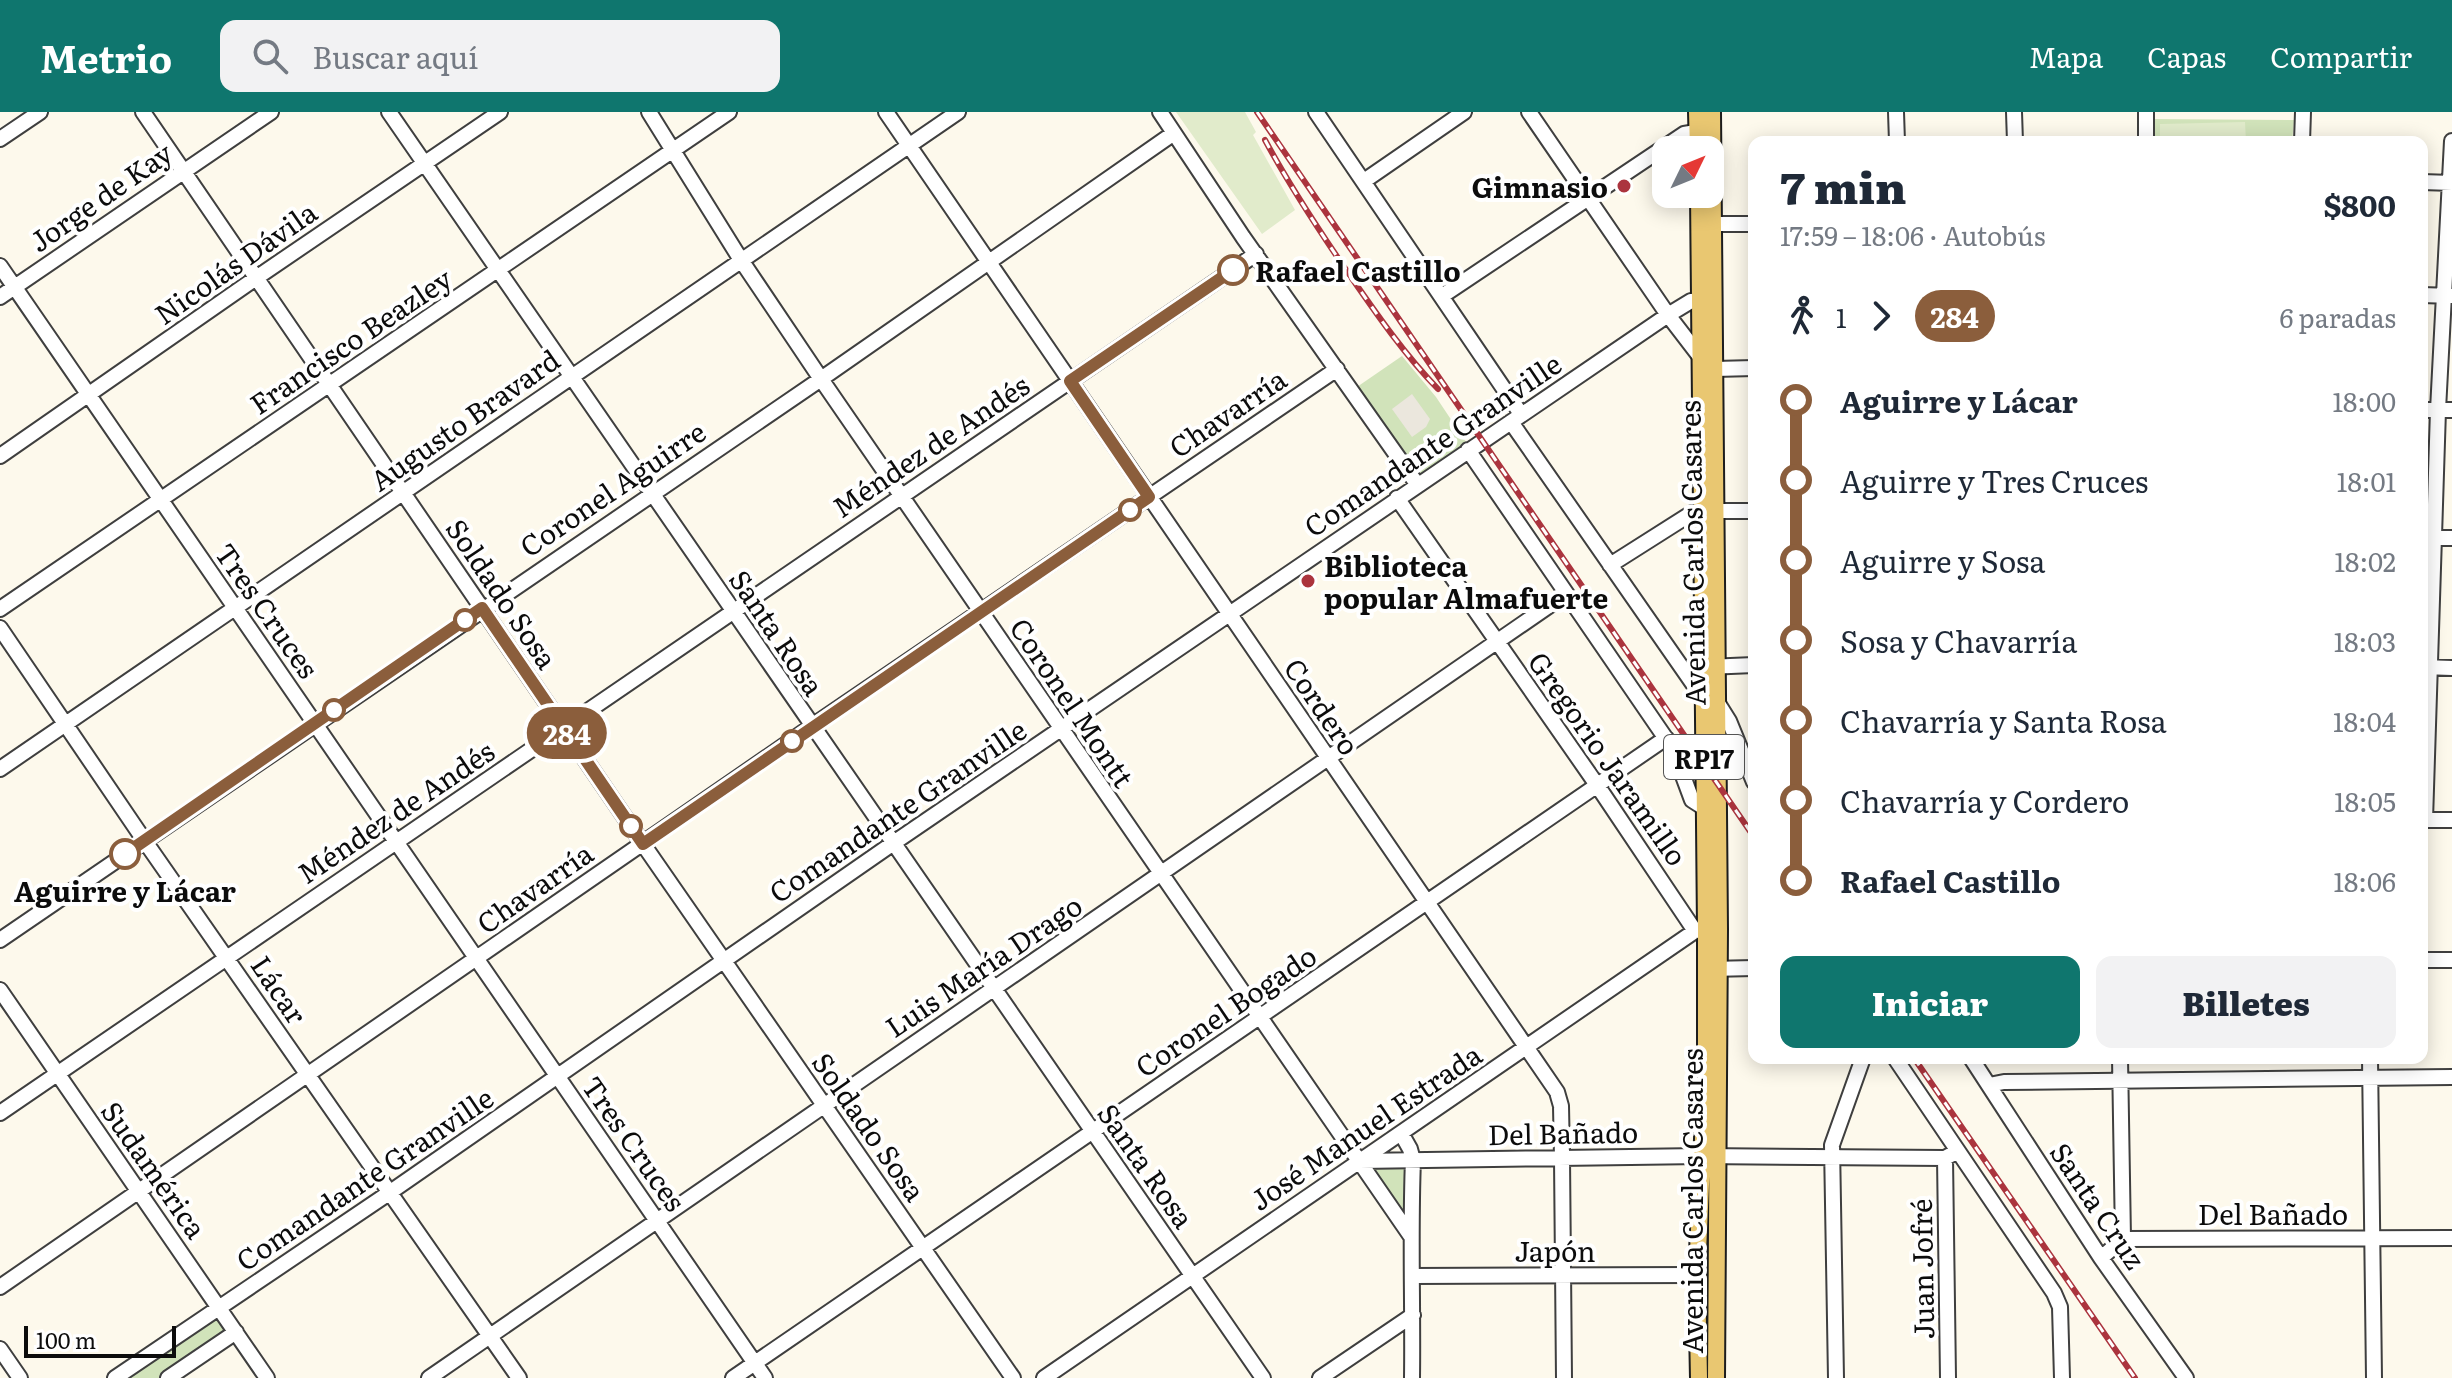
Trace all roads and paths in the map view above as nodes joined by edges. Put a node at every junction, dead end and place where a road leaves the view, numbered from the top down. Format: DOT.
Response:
graph roads {
  1 [pos="40,112"];
  2 [pos="143,112"];
  3 [pos="271,112"];
  4 [pos="389,112"];
  5 [pos="500,112"];
  6 [pos="649,112"];
  7 [pos="729,112"];
  8 [pos="886,112"];
  9 [pos="958,112"];
  10 [pos="1160,112"];
  11 [pos="1316,112"];
  12 [pos="1464,112"];
  13 [pos="1529,112"];
  14 [pos="1697,112"];
  15 [pos="1712,112"];
  16 [pos="1896,112"];
  17 [pos="2014,112"];
  18 [pos="2146,112"];
  19 [pos="2303,112"];
  20 [pos="1705,130"];
  21 [pos="1174,133"];
  22 [pos="1703,136"];
  23 [pos="1897,136"];
  24 [pos="2015,136"];
  25 [pos="2146,136"];
  26 [pos="2302,136"];
  27 [pos="0,139"];
  28 [pos="2452,141"];
  29 [pos="909,146"];
  30 [pos="673,150"];
  31 [pos="424,164"];
  32 [pos="183,171"];
  33 [pos="1364,181"];
  34 [pos="2428,182"];
  35 [pos="2451,183"];
  36 [pos="1588,198"];
  37 [pos="1700,208"];
  38 [pos="1714,224"];
  39 [pos="1748,224"];
  40 [pos="1256,254"];
  41 [pos="741,260"];
  42 [pos="989,262"];
  43 [pos="0,266"];
  44 [pos="498,270"];
  45 [pos="256,278"];
  46 [pos="14,287"];
  47 [pos="2428,295"];
  48 [pos="1442,296"];
  49 [pos="2448,296"];
  50 [pos="0,297"];
  51 [pos="1708,300"];
  52 [pos="1668,315"];
  53 [pos="1708,363"];
  54 [pos="1748,367"];
  55 [pos="1337,369"];
  56 [pos="571,377"];
  57 [pos="821,379"];
  58 [pos="1070,381"];
  59 [pos="329,384"];
  60 [pos="89,395"];
  61 [pos="2445,410"];
  62 [pos="1516,418"];
  63 [pos="1468,450"];
  64 [pos="0,456"];
  65 [pos="1417,484"];
  66 [pos="403,493"];
  67 [pos="651,493"];
  68 [pos="902,496"];
  69 [pos="1149,497"];
  70 [pos="1397,498"];
  71 [pos="161,500"];
  72 [pos="1710,511"];
  73 [pos="1748,511"];
  74 [pos="2428,537"];
  75 [pos="2452,538"];
  76 [pos="1610,565"];
  77 [pos="1566,594"];
  78 [pos="236,608"];
  79 [pos="482,608"];
  80 [pos="0,609"];
  81 [pos="733,612"];
  82 [pos="981,613"];
  83 [pos="1229,614"];
  84 [pos="0,628"];
  85 [pos="1498,643"];
  86 [pos="1748,665"];
  87 [pos="1711,666"];
  88 [pos="2428,667"];
  89 [pos="2452,668"];
  90 [pos="1683,669"];
  91 [pos="1711,702"];
  92 [pos="66,724"];
  93 [pos="315,724"];
  94 [pos="811,727"];
  95 [pos="564,728"];
  96 [pos="1061,730"];
  97 [pos="1666,738"];
  98 [pos="1327,758"];
  99 [pos="1748,767"];
  100 [pos="0,769"];
  101 [pos="1597,785"];
  102 [pos="1706,809"];
  103 [pos="2428,820"];
  104 [pos="2452,820"];
  105 [pos="144,840"];
  106 [pos="396,842"];
  107 [pos="643,844"];
  108 [pos="892,844"];
  109 [pos="1161,875"];
  110 [pos="1428,902"];
  111 [pos="1707,929"];
  112 [pos="0,940"];
  113 [pos="227,958"];
  114 [pos="477,958"];
  115 [pos="2428,960"];
  116 [pos="2452,960"];
  117 [pos="724,961"];
  118 [pos="1748,968"];
  119 [pos="1712,969"];
  120 [pos="992,989"];
  121 [pos="0,990"];
  122 [pos="1261,1018"];
  123 [pos="1527,1046"];
  124 [pos="1861,1064"];
  125 [pos="1898,1064"];
  126 [pos="1975,1064"];
  127 [pos="2120,1064"];
  128 [pos="2370,1064"];
  129 [pos="57,1073"];
  130 [pos="307,1076"];
  131 [pos="558,1076"];
  132 [pos="2452,1077"];
  133 [pos="2370,1078"];
  134 [pos="2121,1080"];
  135 [pos="1989,1085"];
  136 [pos="824,1106"];
  137 [pos="0,1113"];
  138 [pos="1093,1132"];
  139 [pos="1401,1133"];
  140 [pos="1951,1155"];
  141 [pos="1832,1156"];
  142 [pos="1709,1157"];
  143 [pos="1562,1158"];
  144 [pos="1413,1160"];
  145 [pos="1360,1161"];
  146 [pos="139,1191"];
  147 [pos="389,1193"];
  148 [pos="657,1220"];
  149 [pos="1410,1235"];
  150 [pos="2372,1238"];
  151 [pos="2452,1238"];
  152 [pos="2123,1239"];
  153 [pos="924,1249"];
  154 [pos="2101,1258"];
  155 [pos="1192,1275"];
  156 [pos="1697,1275"];
  157 [pos="1413,1276"];
  158 [pos="1563,1276"];
  159 [pos="0,1287"];
  160 [pos="220,1307"];
  161 [pos="1413,1315"];
  162 [pos="236,1332"];
  163 [pos="490,1335"];
  164 [pos="0,1349"];
  165 [pos="754,1363"];
  166 [pos="20,1378"];
  167 [pos="115,1378"];
  168 [pos="168,1378"];
  169 [pos="267,1378"];
  170 [pos="429,1378"];
  171 [pos="519,1378"];
  172 [pos="733,1378"];
  173 [pos="765,1378"];
  174 [pos="1013,1378"];
  175 [pos="1044,1378"];
  176 [pos="1263,1378"];
  177 [pos="1320,1378"];
  178 [pos="1412,1378"];
  179 [pos="1564,1378"];
  180 [pos="1699,1378"];
  181 [pos="1716,1378"];
  182 [pos="1836,1378"];
  183 [pos="1948,1378"];
  184 [pos="2062,1378"];
  185 [pos="2186,1378"];
  186 [pos="2374,1378"];
  1 -- 27 [label="street"];
  2 -- 32 [label="street, Soldado Sosa"];
  3 -- 32 [label="street, Jorge de Kay"];
  4 -- 31 [label="street, Santa Rosa"];
  5 -- 31 [label="street, Nicolás Dávila"];
  6 -- 30 [label="street, Coronel Montt"];
  7 -- 30 [label="street, Francisco Beazley"];
  8 -- 29 [label="street, Cordero"];
  9 -- 29 [label="street, Augusto Bravard"];
  10 -- 21 [label="street"];
  11 -- 33 [label="street"];
  12 -- 33 [label="street"];
  13 -- 36 [label="street"];
  14 -- 20 [label="main road, Avenida Carlos Casares / RP17"];
  15 -- 20 [label="main road, Avenida Carlos Casares / RP17"];
  16 -- 23 [label="street"];
  17 -- 24 [label="street"];
  18 -- 25 [label="street"];
  19 -- 26 [label="street"];
  20 -- 22 [label="main road, Avenida Carlos Casares / RP17"];
  20 -- 36 [label="street"];
  20 -- 38 [label="main road, Avenida Carlos Casares / RP17"];
  21 -- 40 [label="street"];
  21 -- 42 [label="street, Coronel Aguirre"];
  28 -- 35 [label="street"];
  29 -- 41 [label="street, Augusto Bravard"];
  29 -- 42 [label="street, Cordero"];
  30 -- 41 [label="street, Coronel Montt"];
  30 -- 44 [label="street, Francisco Beazley"];
  31 -- 44 [label="street, Santa Rosa"];
  31 -- 45 [label="street, Nicolás Dávila"];
  32 -- 45 [label="street, Soldado Sosa"];
  32 -- 46 [label="street, Jorge de Kay"];
  33 -- 48 [label="street"];
  34 -- 35 [label="street"];
  35 -- 49 [label="street"];
  36 -- 48 [label="street"];
  36 -- 52 [label="street"];
  37 -- 51 [label="main road, Avenida Carlos Casares / RP17"];
  38 -- 39 [label="street"];
  38 -- 51 [label="main road, Avenida Carlos Casares / RP17"];
  40 -- 55 [label="street"];
  40 -- 58 [label="street, Méndez de Andés"];
  41 -- 56 [label="street, Augusto Bravard"];
  41 -- 57 [label="street, Coronel Montt"];
  42 -- 57 [label="street, Coronel Aguirre"];
  42 -- 58 [label="street, Cordero"];
  43 -- 46 [label="street, Tres Cruces"];
  44 -- 56 [label="street, Santa Rosa"];
  44 -- 59 [label="street, Francisco Beazley"];
  45 -- 59 [label="street, Soldado Sosa"];
  45 -- 60 [label="street, Nicolás Dávila"];
  46 -- 50 [label="street, Jorge de Kay"];
  46 -- 60 [label="street, Tres Cruces"];
  47 -- 49 [label="street"];
  48 -- 62 [label="street"];
  49 -- 61 [label="street"];
  51 -- 52 [label="street, Comandante Granville"];
  51 -- 53 [label="main road, Avenida Carlos Casares / RP17"];
  52 -- 53 [label="street"];
  52 -- 62 [label="street, Comandante Granville"];
  53 -- 54 [label="street"];
  53 -- 72 [label="main road, Avenida Carlos Casares / RP17"];
  55 -- 65 [label="street"];
  55 -- 69 [label="street, Chavarría"];
  56 -- 66 [label="street, Augusto Bravard"];
  56 -- 67 [label="street, Santa Rosa"];
  57 -- 67 [label="street, Coronel Aguirre"];
  57 -- 68 [label="street, Coronel Montt"];
  58 -- 68 [label="street, Méndez de Andés"];
  58 -- 69 [label="street, Cordero"];
  59 -- 66 [label="street, Soldado Sosa"];
  59 -- 71 [label="street, Francisco Beazley"];
  60 -- 64 [label="street, Nicolás Dávila"];
  60 -- 71 [label="street, Tres Cruces"];
  61 -- 74 [label="street"];
  62 -- 63 [label="street, Comandante Granville"];
  62 -- 76 [label="street"];
  63 -- 65 [label="street, Comandante Granville"];
  63 -- 77 [label="street"];
  65 -- 70 [label="street, Comandante Granville"];
  66 -- 78 [label="street, Augusto Bravard"];
  66 -- 79 [label="street, Soldado Sosa"];
  67 -- 79 [label="street, Coronel Aguirre"];
  67 -- 81 [label="street, Santa Rosa"];
  68 -- 81 [label="street, Méndez de Andés"];
  68 -- 82 [label="street, Coronel Montt"];
  69 -- 82 [label="street, Chavarría"];
  69 -- 83 [label="street, Cordero"];
  70 -- 83 [label="street, Comandante Granville"];
  70 -- 85 [label="street, Gregorio Jaramillo"];
  71 -- 78 [label="street, Tres Cruces"];
  71 -- 80 [label="street, Francisco Beazley"];
  72 -- 73 [label="street"];
  72 -- 76 [label="street"];
  72 -- 87 [label="main road, Avenida Carlos Casares / RP17"];
  74 -- 75 [label="street"];
  76 -- 90 [label="street"];
  77 -- 85 [label="street, Luis María Drago"];
  77 -- 97 [label="street"];
  78 -- 92 [label="street, Augusto Bravard"];
  78 -- 93 [label="street, Tres Cruces"];
  79 -- 93 [label="street, Coronel Aguirre"];
  79 -- 95 [label="street, Soldado Sosa"];
  81 -- 94 [label="street, Santa Rosa"];
  81 -- 95 [label="street, Méndez de Andés"];
  82 -- 94 [label="street, Chavarría"];
  82 -- 96 [label="street, Coronel Montt"];
  83 -- 96 [label="street, Comandante Granville"];
  83 -- 98 [label="street, Cordero"];
  84 -- 92 [label="street, Lácar"];
  85 -- 98 [label="street, Luis María Drago"];
  85 -- 101 [label="street, Gregorio Jaramillo"];
  86 -- 87 [label="street"];
  87 -- 90 [label="street"];
  87 -- 91 [label="main road, Avenida Carlos Casares / RP17"];
  88 -- 89 [label="street"];
  90 -- 91 [label="street"];
  91 -- 99 [label="street"];
  91 -- 102 [label="main road, Avenida Carlos Casares / RP17"];
  91 -- 111 [label="main road, Avenida Carlos Casares / RP17"];
  92 -- 100 [label="street, Augusto Bravard"];
  92 -- 105 [label="street, Lácar"];
  93 -- 105 [label="street, Coronel Aguirre"];
  93 -- 106 [label="street, Tres Cruces"];
  94 -- 107 [label="street, Chavarría"];
  94 -- 108 [label="street, Santa Rosa"];
  95 -- 106 [label="street, Méndez de Andés"];
  95 -- 107 [label="street, Soldado Sosa"];
  96 -- 108 [label="street, Comandante Granville"];
  96 -- 109 [label="street, Coronel Montt"];
  97 -- 101 [label="street, Coronel Bogado"];
  97 -- 102 [label="street"];
  98 -- 109 [label="street, Luis María Drago"];
  98 -- 110 [label="street, Cordero"];
  101 -- 110 [label="street, Coronel Bogado"];
  101 -- 111 [label="street, Gregorio Jaramillo"];
  102 -- 111 [label="main road, Avenida Carlos Casares / RP17"];
  103 -- 104 [label="street"];
  105 -- 112 [label="street, Coronel Aguirre"];
  105 -- 113 [label="street, Lácar"];
  106 -- 113 [label="street, Méndez de Andés"];
  106 -- 114 [label="street, Tres Cruces"];
  107 -- 114 [label="street, Chavarría"];
  107 -- 117 [label="street, Soldado Sosa"];
  108 -- 117 [label="street, Comandante Granville"];
  108 -- 120 [label="street, Santa Rosa"];
  109 -- 120 [label="street, Luis María Drago"];
  109 -- 122 [label="street, Coronel Montt"];
  110 -- 122 [label="street, Coronel Bogado"];
  110 -- 123 [label="street, Cordero"];
  111 -- 119 [label="main road, Avenida Carlos Casares / RP17"];
  111 -- 123 [label="street, José Manuel Estrada"];
  113 -- 129 [label="street, Méndez de Andés"];
  113 -- 130 [label="street, Lácar"];
  114 -- 130 [label="street, Chavarría"];
  114 -- 131 [label="street, Tres Cruces"];
  115 -- 116 [label="street"];
  117 -- 131 [label="street, Comandante Granville"];
  117 -- 136 [label="street, Soldado Sosa"];
  118 -- 119 [label="street"];
  119 -- 142 [label="main road, Avenida Carlos Casares / RP17"];
  120 -- 136 [label="street, Luis María Drago"];
  120 -- 138 [label="street, Santa Rosa"];
  121 -- 129 [label="street, Sudamérica"];
  122 -- 138 [label="street, Coronel Bogado"];
  122 -- 145 [label="street, Coronel Montt"];
  123 -- 139 [label="street, José Manuel Estrada"];
  123 -- 143 [label="street, Cordero"];
  124 -- 141 [label="street"];
  125 -- 140 [label="street"];
  126 -- 135 [label="street, Santa Cruz"];
  127 -- 134 [label="street"];
  128 -- 133 [label="street"];
  129 -- 137 [label="street, Méndez de Andés"];
  129 -- 146 [label="street, Sudamérica"];
  130 -- 146 [label="street, Chavarría"];
  130 -- 147 [label="street, Lácar"];
  131 -- 147 [label="street, Comandante Granville"];
  131 -- 148 [label="street, Tres Cruces"];
  132 -- 133 [label="street"];
  133 -- 134 [label="street"];
  133 -- 150 [label="street"];
  134 -- 135 [label="street"];
  134 -- 152 [label="street"];
  135 -- 154 [label="street, Santa Cruz"];
  136 -- 148 [label="street, Luis María Drago"];
  136 -- 153 [label="street, Soldado Sosa"];
  138 -- 153 [label="street, Coronel Bogado"];
  138 -- 155 [label="street, Santa Rosa"];
  139 -- 144 [label="street, Coronel Montt"];
  139 -- 145 [label="street, José Manuel Estrada"];
  140 -- 141 [label="street, Del Bañado"];
  140 -- 183 [label="street, Juan Jofré"];
  140 -- 184 [label="street"];
  141 -- 142 [label="street, Del Bañado"];
  141 -- 182 [label="street"];
  142 -- 143 [label="street, Del Bañado"];
  142 -- 156 [label="main road, Avenida Carlos Casares / RP17"];
  142 -- 181 [label="main road, Avenida Carlos Casares / RP17"];
  143 -- 144 [label="street, Del Bañado"];
  143 -- 158 [label="street, Cordero"];
  144 -- 145 [label="street, Del Bañado"];
  144 -- 149 [label="street, Coronel Montt"];
  145 -- 149 [label="street, Coronel Montt"];
  145 -- 155 [label="street, José Manuel Estrada"];
  146 -- 159 [label="street, Chavarría"];
  146 -- 160 [label="street, Sudamérica"];
  147 -- 160 [label="street, Comandante Granville"];
  147 -- 163 [label="street, Lácar"];
  148 -- 163 [label="street, Luis María Drago"];
  148 -- 165 [label="street, Tres Cruces"];
  149 -- 157 [label="street, Coronel Montt"];
  150 -- 151 [label="street, Del Bañado"];
  150 -- 152 [label="street, Del Bañado"];
  150 -- 186 [label="street"];
  152 -- 154 [label="street"];
  153 -- 165 [label="street, Coronel Bogado"];
  153 -- 174 [label="street, Soldado Sosa"];
  154 -- 185 [label="street, Santa Cruz"];
  155 -- 175 [label="street, José Manuel Estrada"];
  155 -- 176 [label="street, Santa Rosa"];
  156 -- 158 [label="street, Japón"];
  156 -- 180 [label="main road, Avenida Carlos Casares / RP17"];
  157 -- 158 [label="street, Japón"];
  157 -- 161 [label="street, Coronel Montt"];
  158 -- 179 [label="street, Cordero"];
  160 -- 162 [label="street, Sudamérica"];
  160 -- 167 [label="street, Comandante Granville"];
  161 -- 177 [label="street"];
  161 -- 178 [label="street, Coronel Montt"];
  162 -- 168 [label="street"];
  162 -- 169 [label="street, Sudamérica"];
  163 -- 170 [label="street, Luis María Drago"];
  163 -- 171 [label="street, Lácar"];
  164 -- 166 [label="street"];
  165 -- 172 [label="street, Coronel Bogado"];
  165 -- 173 [label="street, Tres Cruces"];
}
